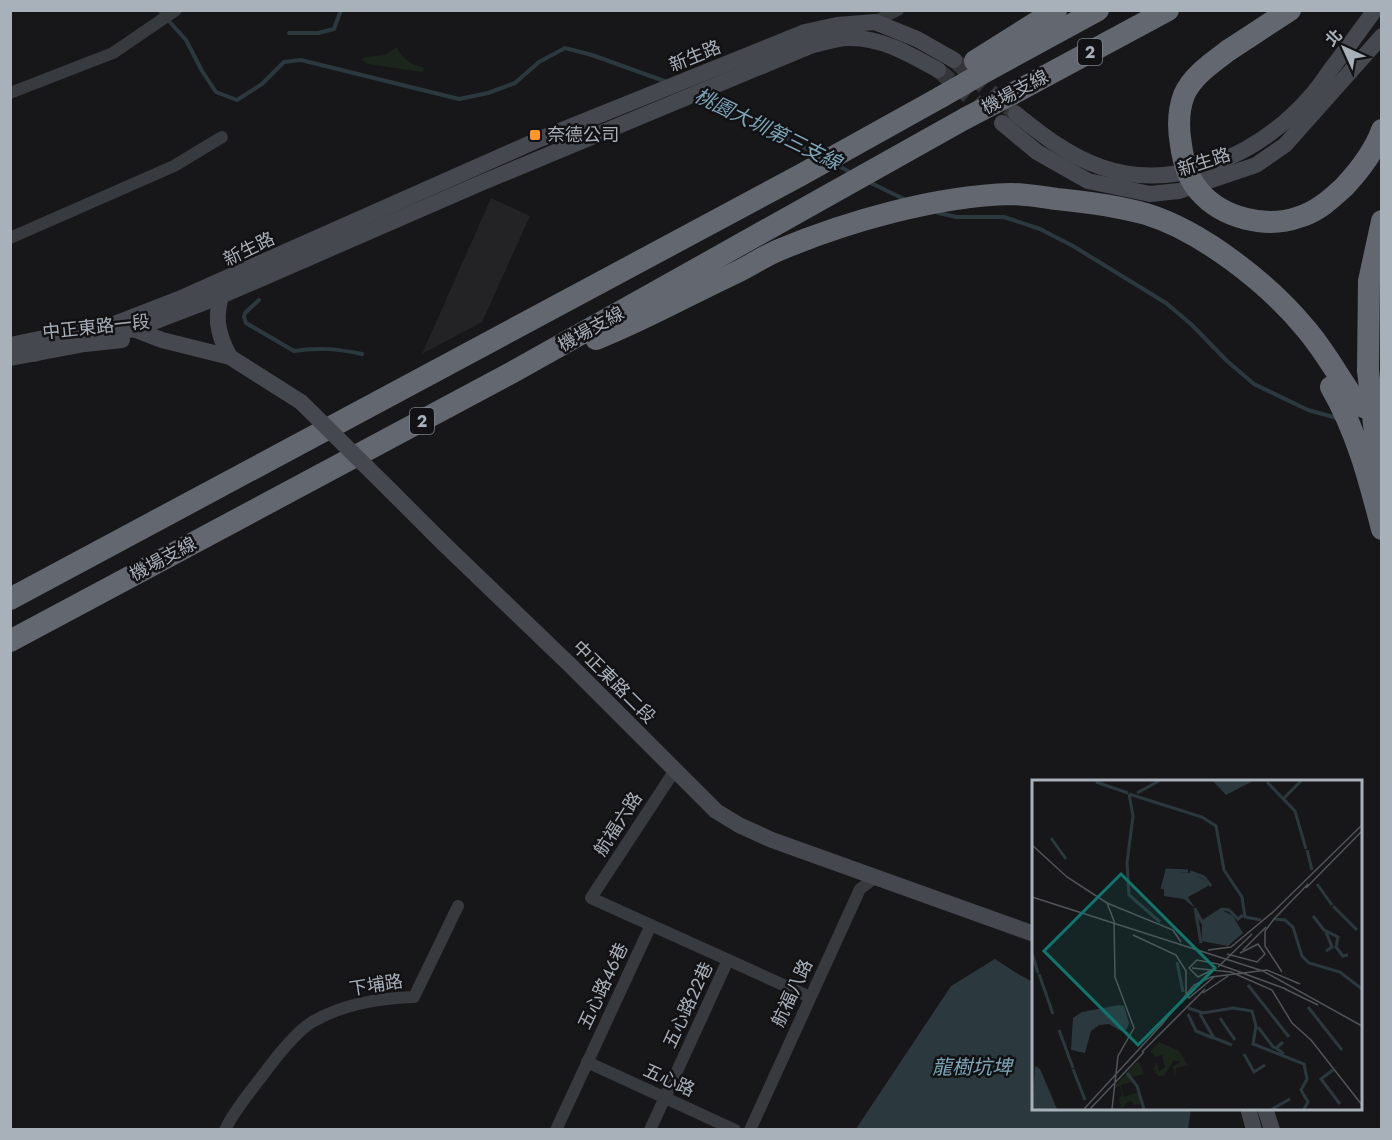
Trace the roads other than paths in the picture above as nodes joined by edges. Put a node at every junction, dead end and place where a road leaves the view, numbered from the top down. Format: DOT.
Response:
graph roads {
  1 [pos="176,10"];
  2 [pos="898,10"];
  3 [pos="1056,10"];
  4 [pos="1098,10"];
  5 [pos="1168,10"];
  6 [pos="1290,10"];
  7 [pos="1375,10"];
  8 [pos="875,22"];
  9 [pos="1382,36"];
  10 [pos="849,37"];
  11 [pos="972,64"];
  12 [pos="936,84"];
  13 [pos="10,93"];
  14 [pos="1010,110"];
  15 [pos="1382,130"];
  16 [pos="222,138"];
  17 [pos="1117,207"];
  18 [pos="1382,220"];
  19 [pos="10,238"];
  20 [pos="227,278"];
  21 [pos="221,296"];
  22 [pos="117,322"];
  23 [pos="135,329"];
  24 [pos="162,339"];
  25 [pos="10,345"];
  26 [pos="34,354"];
  27 [pos="230,357"];
  28 [pos="10,358"];
  29 [pos="511,373"];
  30 [pos="1382,414"];
  31 [pos="1382,497"];
  32 [pos="1382,529"];
  33 [pos="10,599"];
  34 [pos="10,641"];
  35 [pos="675,770"];
  36 [pos="876,877"];
  37 [pos="458,906"];
  38 [pos="651,925"];
  39 [pos="1032,933"];
  40 [pos="728,960"];
  41 [pos="810,997"];
  42 [pos="587,1062"];
  43 [pos="665,1098"];
  44 [pos="1249,1110"];
  45 [pos="1265,1110"];
  46 [pos="225,1130"];
  47 [pos="556,1130"];
  48 [pos="650,1130"];
  49 [pos="735,1130"];
  50 [pos="750,1130"];
  51 [pos="1254,1130"];
  52 [pos="1272,1130"];
  1 -- 13 [label="street"];
  2 -- 8 [label="street"];
  3 -- 11 [label="highway"];
  4 -- 11 [label="highway, 機場支線 / 2"];
  5 -- 14 [label="highway, 機場支線 / 2"];
  6 -- 15 [label="highway, bridge"];
  7 -- 14 [label="main road, 新生路"];
  8 -- 10 [label="street"];
  8 -- 11 [label="main road, 新生路"];
  8 -- 20 [label="main road, 新生路"];
  9 -- 14 [label="main road, 新生路"];
  10 -- 12 [label="main road, 新生路"];
  10 -- 21 [label="main road, 新生路"];
  11 -- 12 [label="highway, 機場支線 / 2, bridge"];
  12 -- 33 [label="highway, 機場支線 / 2"];
  14 -- 29 [label="highway, 機場支線 / 2, bridge"];
  16 -- 19 [label="street"];
  17 -- 29 [label="highway"];
  17 -- 30 [label="highway"];
  17 -- 32 [label="highway"];
  18 -- 31 [label="highway, bridge"];
  20 -- 21 [label="main road, 新生路"];
  20 -- 22 [label="main road, 中正東路一段"];
  21 -- 23 [label="main road, 中正東路一段"];
  21 -- 27 [label="main road"];
  22 -- 23 [label="main road, 中正東路一段"];
  22 -- 25 [label="main road, 中正東路一段"];
  23 -- 24 [label="main road, 中正東路一段"];
  23 -- 26 [label="main road, 中正東路一段"];
  24 -- 26 [label="main road, 中正東路一段"];
  24 -- 27 [label="main road, 中正東路一段"];
  26 -- 28 [label="main road, 中正東路一段"];
  27 -- 35 [label="main road, 中正東路二段, bridge"];
  29 -- 34 [label="highway, 機場支線 / 2"];
  35 -- 36 [label="main road, 中正東路二段"];
  35 -- 38 [label="street, 航福六路"];
  36 -- 39 [label="main road, 中正東路二段"];
  36 -- 41 [label="street, 航福八路"];
  37 -- 46 [label="street, 下埔路"];
  38 -- 40 [label="street"];
  38 -- 42 [label="street, 五心路46巷"];
  40 -- 41 [label="street"];
  40 -- 43 [label="street, 五心路22巷"];
  41 -- 50 [label="street, 航福八路"];
  42 -- 43 [label="street, 五心路"];
  42 -- 47 [label="street, 五心路46巷"];
  43 -- 48 [label="street, 五心路22巷"];
  43 -- 49 [label="street, 五心路"];
  44 -- 51 [label="main road"];
  45 -- 52 [label="main road"];
}
